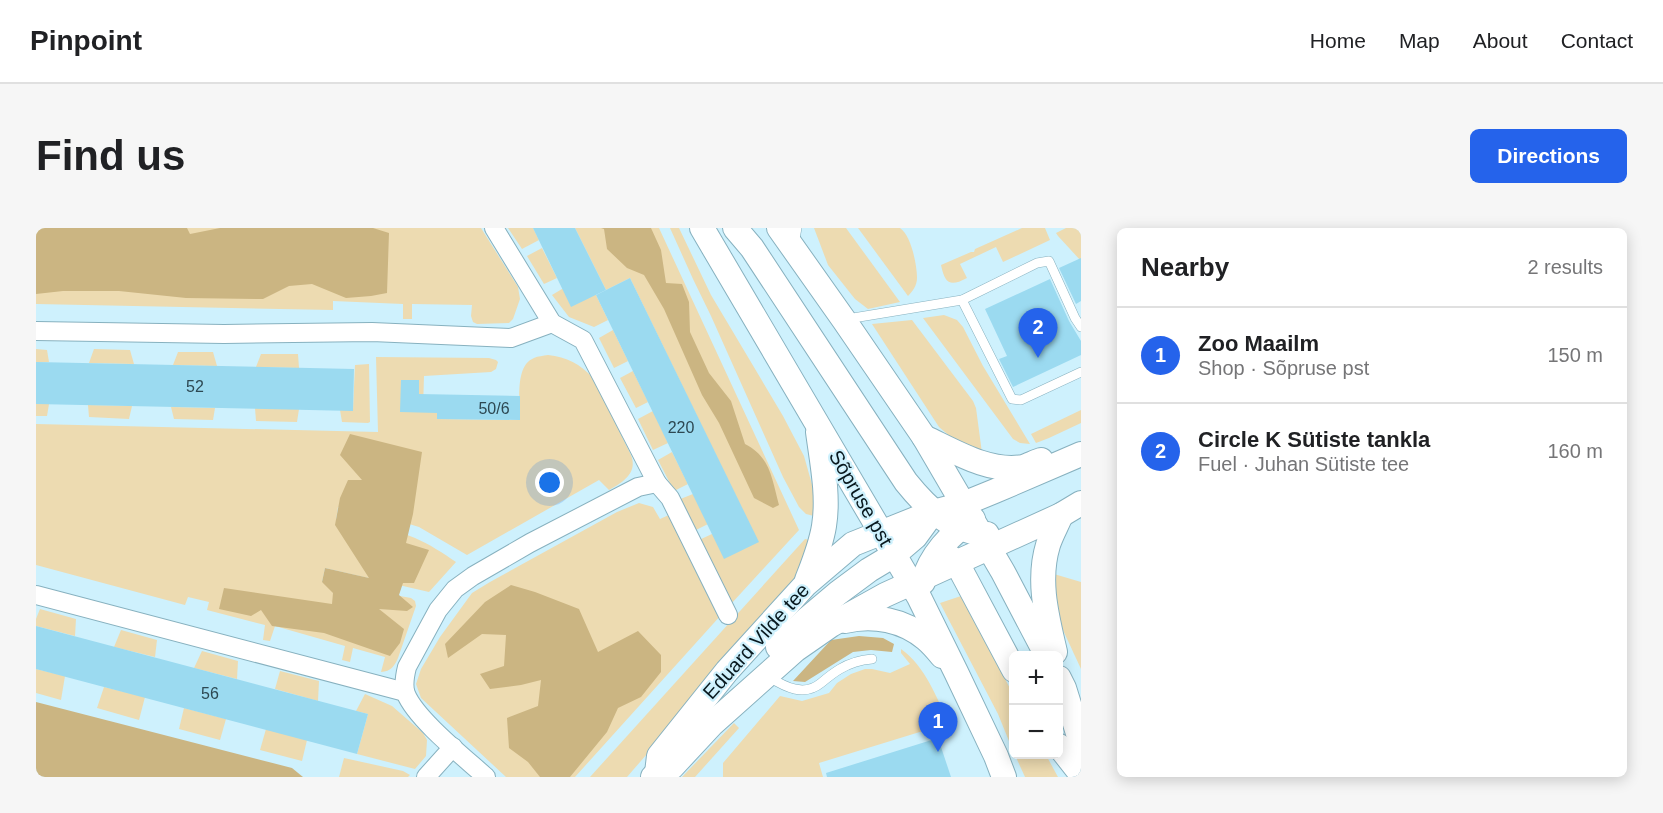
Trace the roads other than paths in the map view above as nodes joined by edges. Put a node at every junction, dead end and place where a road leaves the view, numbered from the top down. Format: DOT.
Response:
graph roads {
  1 [pos="494,228"];
  2 [pos="702,228"];
  3 [pos="735,228"];
  4 [pos="779,228"];
  5 [pos="795,239"];
  6 [pos="962,300"];
  7 [pos="844,320"];
  8 [pos="552,323"];
  9 [pos="1081,327"];
  10 [pos="36,331"];
  11 [pos="1081,372"];
  12 [pos="818,424"];
  13 [pos="924,437"];
  14 [pos="1078,456"];
  15 [pos="937,459"];
  16 [pos="657,483"];
  17 [pos="1071,509"];
  18 [pos="933,512"];
  19 [pos="973,526"];
  20 [pos="881,532"];
  21 [pos="915,537"];
  22 [pos="894,555"];
  23 [pos="948,556"];
  24 [pos="806,584"];
  25 [pos="918,586"];
  26 [pos="36,595"];
  27 [pos="728,615"];
  28 [pos="831,625"];
  29 [pos="1044,651"];
  30 [pos="1055,651"];
  31 [pos="872,659"];
  32 [pos="1009,661"];
  33 [pos="956,672"];
  34 [pos="766,675"];
  35 [pos="1063,687"];
  36 [pos="405,692"];
  37 [pos="712,724"];
  38 [pos="1081,743"];
  39 [pos="453,747"];
  40 [pos="1063,751"];
  41 [pos="1081,774"];
  42 [pos="655,775"];
  43 [pos="426,777"];
  44 [pos="486,777"];
  45 [pos="1004,777"];
  1 -- 8 [label="street"];
  2 -- 12 [label="main road, Sõpruse pst"];
  3 -- 18 [label="main road"];
  4 -- 5 [label="main road"];
  5 -- 7 [label="main road"];
  6 -- 7 [label="lane"];
  6 -- 9 [label="lane"];
  6 -- 11 [label="lane"];
  7 -- 13 [label="main road"];
  8 -- 10 [label="street"];
  8 -- 16 [label="street"];
  12 -- 20 [label="main road, Sõpruse pst"];
  12 -- 24 [label="main road"];
  13 -- 14 [label="main road"];
  13 -- 15 [label="main road"];
  14 -- 19 [label="main road"];
  15 -- 18 [label="main road"];
  15 -- 19 [label="main road"];
  16 -- 27 [label="street"];
  16 -- 36 [label="street"];
  17 -- 19 [label="main road"];
  17 -- 30 [label="main road"];
  18 -- 19 [label="main road, Eduard Vilde tee"];
  18 -- 20 [label="main road, Eduard Vilde tee"];
  18 -- 21 [label="main road"];
  19 -- 23 [label="main road"];
  19 -- 23 [label="main road, Eduard Vilde tee"];
  19 -- 29 [label="main road"];
  20 -- 21 [label="main road"];
  20 -- 22 [label="main road, Sõpruse pst"];
  20 -- 24 [label="main road, Eduard Vilde tee"];
  21 -- 22 [label="main road"];
  21 -- 23 [label="main road"];
  22 -- 25 [label="main road, Sõpruse pst"];
  22 -- 37 [label="main road"];
  23 -- 25 [label="main road, Eduard Vilde tee"];
  23 -- 32 [label="main road"];
  24 -- 42 [label="main road, Eduard Vilde tee"];
  25 -- 28 [label="main road, Eduard Vilde tee"];
  25 -- 33 [label="main road, Sõpruse pst"];
  26 -- 36 [label="street"];
  28 -- 33 [label="main road"];
  28 -- 34 [label="main road, Eduard Vilde tee"];
  31 -- 34 [label="lane"];
  33 -- 45 [label="main road, Sõpruse pst"];
  34 -- 37 [label="main road, Eduard Vilde tee"];
  35 -- 38 [label="main road"];
  36 -- 39 [label="street"];
  37 -- 42 [label="main road, Eduard Vilde tee"];
  39 -- 43 [label="street"];
  39 -- 44 [label="street"];
  40 -- 41 [label="main road"];
}
